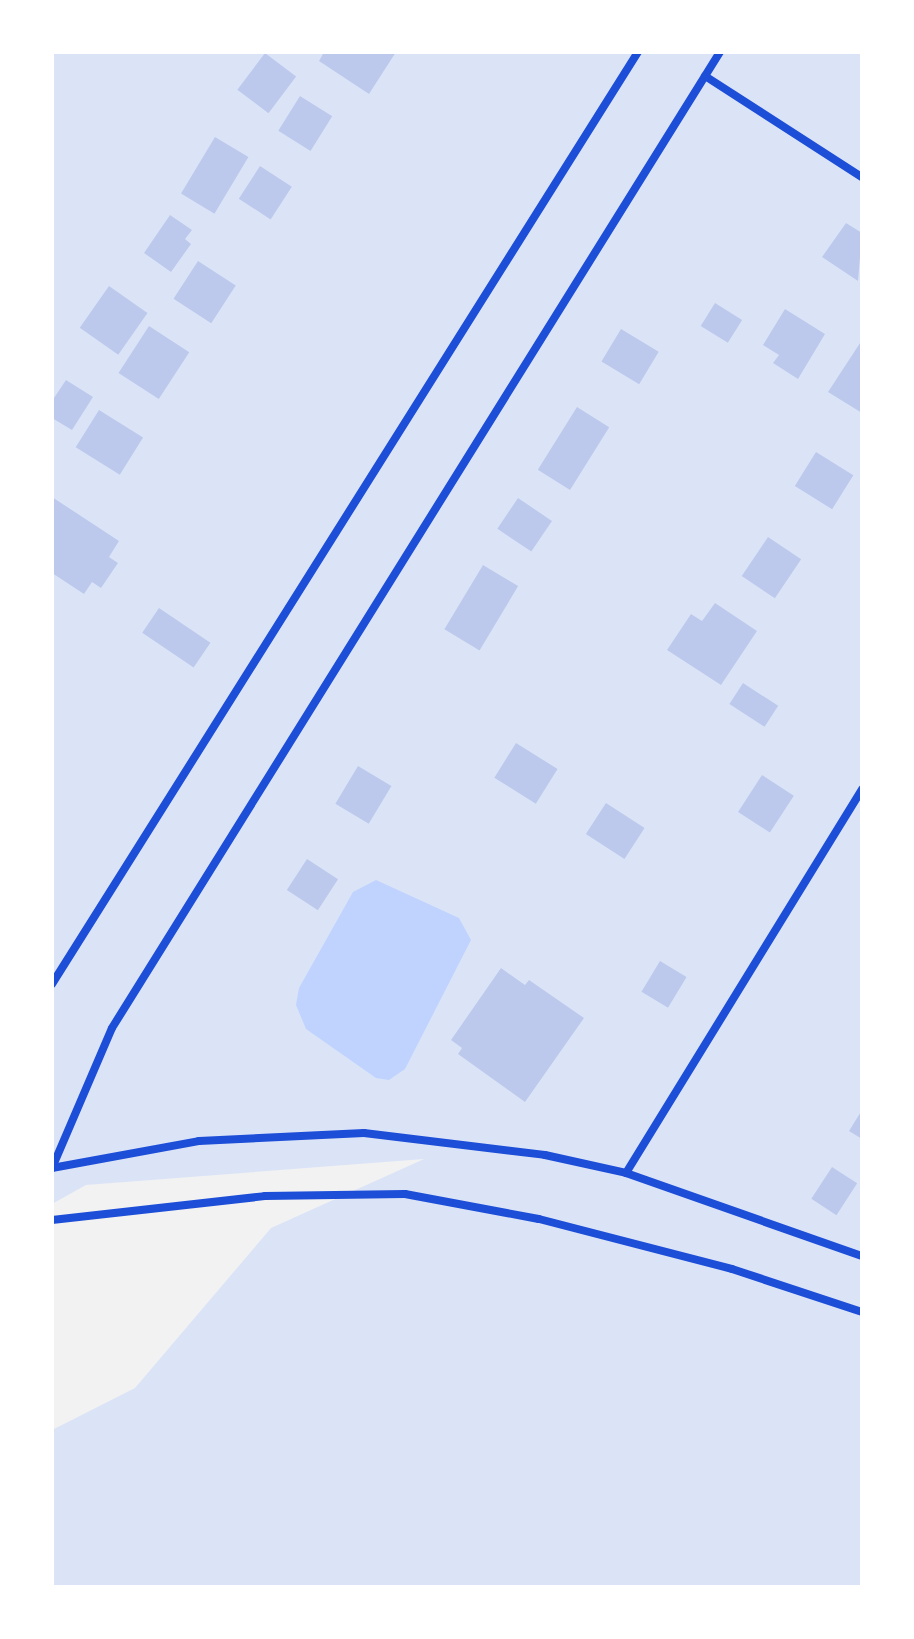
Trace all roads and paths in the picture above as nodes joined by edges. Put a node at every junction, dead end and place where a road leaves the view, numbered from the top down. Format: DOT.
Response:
graph roads {
  1 [pos="638,52"];
  2 [pos="720,52"];
  3 [pos="705,76"];
  4 [pos="862,177"];
  5 [pos="862,789"];
  6 [pos="52,984"];
  7 [pos="52,1168"];
  8 [pos="626,1173"];
  9 [pos="52,1220"];
  10 [pos="862,1256"];
  11 [pos="862,1312"];
  1 -- 6 [label="street"];
  2 -- 3 [label="street"];
  3 -- 4 [label="street"];
  3 -- 7 [label="street"];
  5 -- 8 [label="street"];
  7 -- 8 [label="street"];
  8 -- 10 [label="street"];
  9 -- 11 [label="street"];
}
